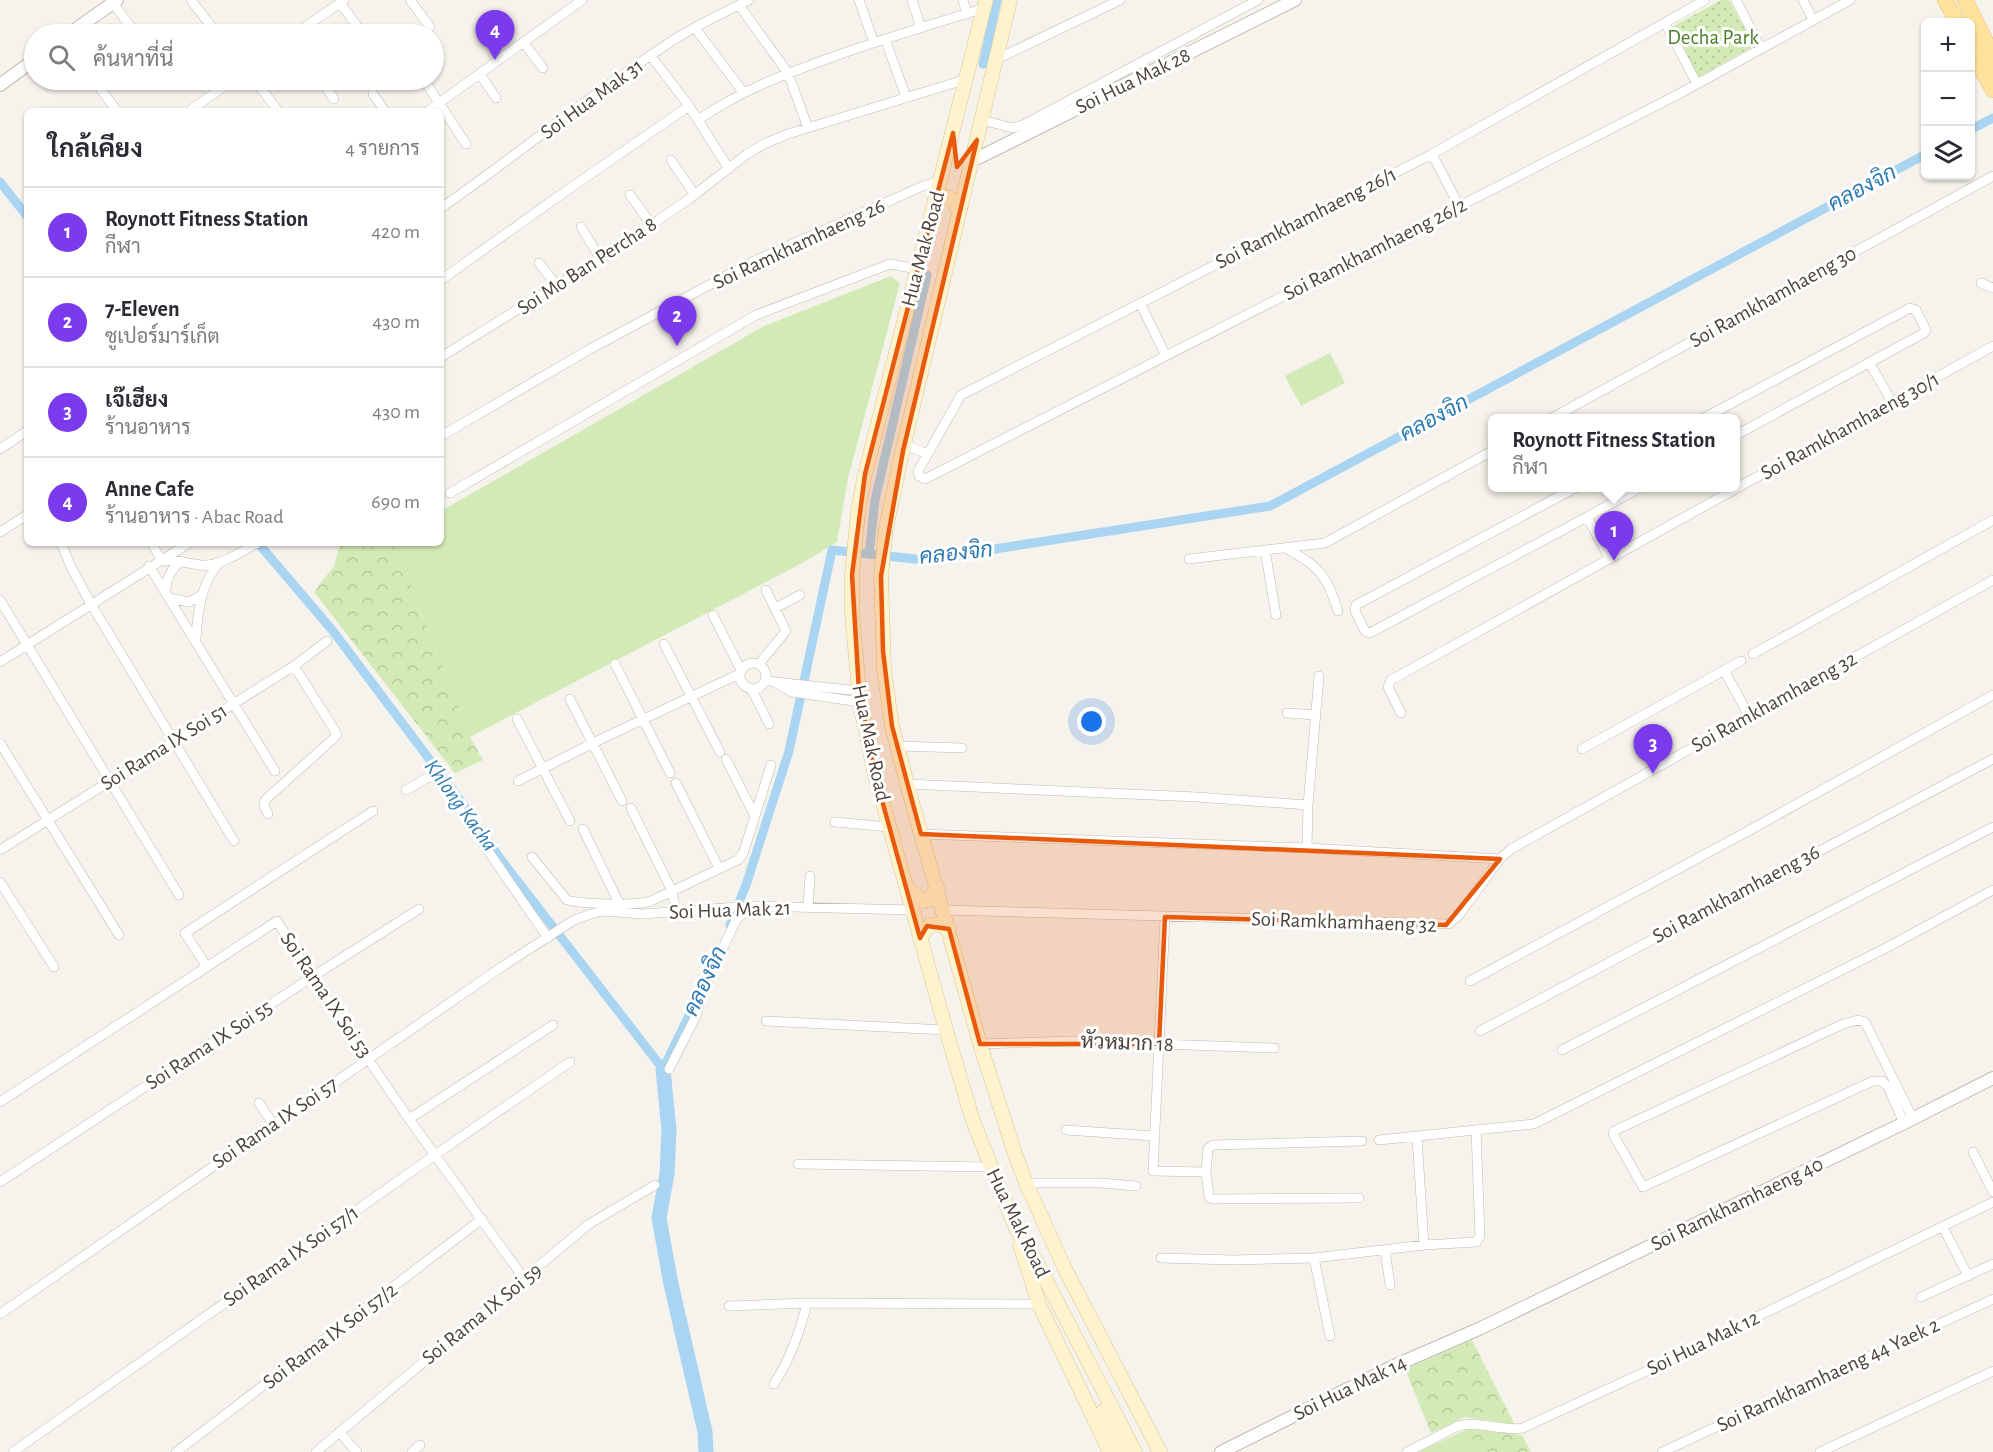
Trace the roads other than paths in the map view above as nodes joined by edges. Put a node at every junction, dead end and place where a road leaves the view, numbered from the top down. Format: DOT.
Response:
graph roads {
  1 [pos="191,0"];
  2 [pos="410,0"];
  3 [pos="582,0"];
  4 [pos="749,0"];
  5 [pos="859,0"];
  6 [pos="912,0"];
  7 [pos="963,0"];
  8 [pos="1010,0"];
  9 [pos="1120,0"];
  10 [pos="1258,0"];
  11 [pos="1295,0"];
  12 [pos="1705,0"];
  13 [pos="1736,0"];
  14 [pos="1803,0"];
  15 [pos="1850,0"];
  16 [pos="1945,0"];
  17 [pos="1955,0"];
  18 [pos="1965,0"];
  19 [pos="1974,0"];
  20 [pos="115,1"];
  21 [pos="342,1"];
  22 [pos="986,4"];
  23 [pos="739,5"];
  24 [pos="967,14"];
  25 [pos="1955,18"];
  26 [pos="1964,18"];
  27 [pos="1813,20"];
  28 [pos="1665,23"];
  29 [pos="83,24"];
  30 [pos="130,24"];
  31 [pos="209,24"];
  32 [pos="310,24"];
  33 [pos="357,24"];
  34 [pos="428,24"];
  35 [pos="694,28"];
  36 [pos="921,28"];
  37 [pos="1993,36"];
  38 [pos="885,39"];
  39 [pos="1975,39"];
  40 [pos="523,42"];
  41 [pos="874,42"];
  42 [pos="1761,49"];
  43 [pos="1982,53"];
  44 [pos="651,56"];
  45 [pos="997,59"];
  46 [pos="24,67"];
  47 [pos="543,68"];
  48 [pos="788,73"];
  49 [pos="480,74"];
  50 [pos="1993,75"];
  51 [pos="967,79"];
  52 [pos="1697,84"];
  53 [pos="0,85"];
  54 [pos="101,90"];
  55 [pos="222,90"];
  56 [pos="262,90"];
  57 [pos="327,90"];
  58 [pos="431,90"];
  59 [pos="1993,90"];
  60 [pos="742,92"];
  61 [pos="373,94"];
  62 [pos="906,97"];
  63 [pos="496,98"];
  64 [pos="334,99"];
  65 [pos="439,103"];
  66 [pos="689,106"];
  67 [pos="202,107"];
  68 [pos="115,108"];
  69 [pos="276,108"];
  70 [pos="383,108"];
  71 [pos="432,108"];
  72 [pos="442,108"];
  73 [pos="444,111"];
  74 [pos="698,120"];
  75 [pos="982,120"];
  76 [pos="808,128"];
  77 [pos="953,133"];
  78 [pos="977,140"];
  79 [pos="466,144"];
  80 [pos="1432,154"];
  81 [pos="671,160"];
  82 [pos="972,161"];
  83 [pos="729,169"];
  84 [pos="1993,176"];
  85 [pos="940,181"];
  86 [pos="630,195"];
  87 [pos="695,195"];
  88 [pos="444,206"];
  89 [pos="1459,206"];
  90 [pos="933,208"];
  91 [pos="959,214"];
  92 [pos="651,224"];
  93 [pos="581,228"];
  94 [pos="600,258"];
  95 [pos="539,263"];
  96 [pos="917,269"];
  97 [pos="444,278"];
  98 [pos="1981,283"];
  99 [pos="557,286"];
  100 [pos="1993,288"];
  101 [pos="1140,303"];
  102 [pos="1993,346"];
  103 [pos="444,355"];
  104 [pos="1166,356"];
  105 [pos="1869,362"];
  106 [pos="1892,402"];
  107 [pos="1559,414"];
  108 [pos="1711,414"];
  109 [pos="24,432"];
  110 [pos="1740,433"];
  111 [pos="444,434"];
  112 [pos="904,444"];
  113 [pos="0,449"];
  114 [pos="1488,453"];
  115 [pos="927,454"];
  116 [pos="1740,487"];
  117 [pos="1568,492"];
  118 [pos="1632,492"];
  119 [pos="1730,492"];
  120 [pos="450,493"];
  121 [pos="24,517"];
  122 [pos="1587,517"];
  123 [pos="1993,520"];
  124 [pos="0,532"];
  125 [pos="62,546"];
  126 [pos="153,546"];
  127 [pos="184,546"];
  128 [pos="252,546"];
  129 [pos="1285,548"];
  130 [pos="1266,550"];
  131 [pos="1189,559"];
  132 [pos="1610,559"];
  133 [pos="181,561"];
  134 [pos="220,562"];
  135 [pos="156,563"];
  136 [pos="1993,580"];
  137 [pos="766,590"];
  138 [pos="800,594"];
  139 [pos="202,595"];
  140 [pos="168,596"];
  141 [pos="0,600"];
  142 [pos="91,604"];
  143 [pos="775,608"];
  144 [pos="1338,610"];
  145 [pos="713,615"];
  146 [pos="1276,615"];
  147 [pos="196,640"];
  148 [pos="327,641"];
  149 [pos="664,644"];
  150 [pos="27,645"];
  151 [pos="1754,654"];
  152 [pos="1741,661"];
  153 [pos="0,662"];
  154 [pos="615,664"];
  155 [pos="759,664"];
  156 [pos="294,666"];
  157 [pos="1724,670"];
  158 [pos="740,672"];
  159 [pos="1319,676"];
  160 [pos="770,681"];
  161 [pos="752,690"];
  162 [pos="1993,695"];
  163 [pos="692,696"];
  164 [pos="859,697"];
  165 [pos="570,699"];
  166 [pos="234,703"];
  167 [pos="1287,713"];
  168 [pos="1401,713"];
  169 [pos="1316,715"];
  170 [pos="1749,716"];
  171 [pos="517,719"];
  172 [pos="642,720"];
  173 [pos="769,724"];
  174 [pos="174,742"];
  175 [pos="0,743"];
  176 [pos="593,743"];
  177 [pos="897,746"];
  178 [pos="962,748"];
  179 [pos="1582,749"];
  180 [pos="1993,759"];
  181 [pos="771,765"];
  182 [pos="543,769"];
  183 [pos="275,771"];
  184 [pos="670,773"];
  185 [pos="111,781"];
  186 [pos="518,781"];
  187 [pos="676,783"];
  188 [pos="907,784"];
  189 [pos="406,790"];
  190 [pos="622,801"];
  191 [pos="1308,805"];
  192 [pos="631,808"];
  193 [pos="373,811"];
  194 [pos="268,814"];
  195 [pos="754,814"];
  196 [pos="47,821"];
  197 [pos="570,822"];
  198 [pos="835,822"];
  199 [pos="890,827"];
  200 [pos="1993,827"];
  201 [pos="583,829"];
  202 [pos="921,834"];
  203 [pos="234,841"];
  204 [pos="1307,849"];
  205 [pos="0,850"];
  206 [pos="532,857"];
  207 [pos="1500,859"];
  208 [pos="719,868"];
  209 [pos="810,876"];
  210 [pos="0,882"];
  211 [pos="937,887"];
  212 [pos="908,888"];
  213 [pos="1993,890"];
  214 [pos="672,891"];
  215 [pos="179,895"];
  216 [pos="619,903"];
  217 [pos="755,906"];
  218 [pos="808,908"];
  219 [pos="419,909"];
  220 [pos="913,910"];
  221 [pos="943,910"];
  222 [pos="676,912"];
  223 [pos="1165,917"];
  224 [pos="949,929"];
  225 [pos="119,935"];
  226 [pos="550,936"];
  227 [pos="921,938"];
  228 [pos="207,967"];
  229 [pos="54,968"];
  230 [pos="312,977"];
  231 [pos="1470,981"];
  232 [pos="766,1021"];
  233 [pos="553,1025"];
  234 [pos="946,1030"];
  235 [pos="1480,1031"];
  236 [pos="980,1044"];
  237 [pos="1159,1044"];
  238 [pos="1274,1048"];
  239 [pos="1562,1050"];
  240 [pos="369,1059"];
  241 [pos="570,1062"];
  242 [pos="669,1069"];
  243 [pos="1993,1078"];
  244 [pos="0,1102"];
  245 [pos="259,1103"];
  246 [pos="409,1119"];
  247 [pos="1908,1121"];
  248 [pos="273,1124"];
  249 [pos="1066,1130"];
  250 [pos="1476,1130"];
  251 [pos="1154,1136"];
  252 [pos="1417,1137"];
  253 [pos="1379,1140"];
  254 [pos="1362,1141"];
  255 [pos="1973,1152"];
  256 [pos="435,1155"];
  257 [pos="798,1164"];
  258 [pos="990,1167"];
  259 [pos="1206,1172"];
  260 [pos="0,1182"];
  261 [pos="1026,1183"];
  262 [pos="655,1185"];
  263 [pos="1136,1186"];
  264 [pos="1993,1192"];
  265 [pos="1359,1198"];
  266 [pos="1993,1202"];
  267 [pos="482,1219"];
  268 [pos="1943,1227"];
  269 [pos="1016,1229"];
  270 [pos="1424,1245"];
  271 [pos="1385,1250"];
  272 [pos="1161,1258"];
  273 [pos="1314,1258"];
  274 [pos="1993,1264"];
  275 [pos="1968,1275"];
  276 [pos="525,1280"];
  277 [pos="1390,1286"];
  278 [pos="1921,1297"];
  279 [pos="1993,1299"];
  280 [pos="807,1303"];
  281 [pos="1039,1304"];
  282 [pos="729,1306"];
  283 [pos="0,1314"];
  284 [pos="1066,1321"];
  285 [pos="1481,1328"];
  286 [pos="1330,1336"];
  287 [pos="1993,1371"];
  288 [pos="774,1384"];
  289 [pos="339,1432"];
  290 [pos="420,1445"];
  291 [pos="13,1452"];
  292 [pos="176,1452"];
  293 [pos="316,1452"];
  294 [pos="357,1452"];
  295 [pos="412,1452"];
  296 [pos="1110,1452"];
  297 [pos="1123,1452"];
  298 [pos="1135,1452"];
  299 [pos="1160,1452"];
  300 [pos="1221,1452"];
  301 [pos="1407,1452"];
  302 [pos="1662,1452"];
  303 [pos="1820,1452"];
  1 -- 31 [label="street"];
  2 -- 34 [label="street"];
  3 -- 40 [label="street"];
  4 -- 23 [label="street, Soi Hua Mak 31"];
  5 -- 41 [label="street"];
  6 -- 36 [label="street"];
  7 -- 24 [label="street"];
  8 -- 45 [label="main road, Hua Mak Road"];
  9 -- 45 [label="street"];
  10 -- 75 [label="street"];
  11 -- 82 [label="street, Soi Hua Mak 28"];
  12 -- 28 [label="street, Soi Ramkhamhaeng 26/1"];
  13 -- 42 [label="street"];
  14 -- 27 [label="street"];
  15 -- 27 [label="street, Soi Ramkhamhaeng 26/2"];
  16 -- 25 [label="main road"];
  17 -- 26 [label="main road"];
  18 -- 43 [label="main road"];
  19 -- 37 [label="main road"];
  20 -- 29 [label="street"];
  20 -- 30 [label="street"];
  21 -- 32 [label="street"];
  21 -- 33 [label="street"];
  22 -- 24 [label="street"];
  22 -- 51 [label="main road, Hua Mak Road"];
  23 -- 35 [label="street, Soi Hua Mak 31"];
  23 -- 48 [label="street"];
  24 -- 36 [label="street"];
  27 -- 42 [label="street, Soi Ramkhamhaeng 26/2"];
  28 -- 52 [label="street"];
  28 -- 80 [label="street, Soi Ramkhamhaeng 26/1"];
  35 -- 44 [label="street, Soi Hua Mak 31"];
  35 -- 60 [label="street"];
  36 -- 38 [label="street"];
  38 -- 41 [label="street"];
  38 -- 62 [label="street"];
  39 -- 43 [label="main road"];
  40 -- 47 [label="street"];
  40 -- 49 [label="street"];
  41 -- 48 [label="street"];
  42 -- 52 [label="street, Soi Ramkhamhaeng 26/2"];
  43 -- 50 [label="main road"];
  43 -- 59 [label="main road"];
  44 -- 66 [label="street"];
  44 -- 88 [label="street, Soi Hua Mak 31"];
  45 -- 75 [label="main road, Hua Mak Road"];
  46 -- 53 [label="street"];
  48 -- 60 [label="street"];
  48 -- 76 [label="street"];
  49 -- 63 [label="street"];
  49 -- 65 [label="street"];
  51 -- 62 [label="street, Soi Mo Ban Percha 8"];
  51 -- 77 [label="main road, Hua Mak Road"];
  52 -- 89 [label="street, Soi Ramkhamhaeng 26/2"];
  54 -- 68 [label="street"];
  55 -- 67 [label="street"];
  56 -- 69 [label="street"];
  57 -- 64 [label="street"];
  58 -- 65 [label="street"];
  60 -- 74 [label="street"];
  61 -- 70 [label="street"];
  62 -- 76 [label="street, Soi Mo Ban Percha 8"];
  65 -- 71 [label="street"];
  65 -- 72 [label="street"];
  66 -- 74 [label="street"];
  66 -- 97 [label="street"];
  73 -- 79 [label="street"];
  74 -- 83 [label="street"];
  75 -- 78 [label="main road, Hua Mak Road"];
  76 -- 83 [label="street, Soi Mo Ban Percha 8"];
  77 -- 78 [label="main road"];
  77 -- 85 [label="main road, Hua Mak Road"];
  78 -- 82 [label="main road, Hua Mak Road"];
  80 -- 89 [label="street"];
  80 -- 101 [label="street, Soi Ramkhamhaeng 26/1"];
  81 -- 87 [label="street"];
  82 -- 91 [label="main road, Hua Mak Road"];
  83 -- 87 [label="street, Soi Mo Ban Percha 8"];
  84 -- 107 [label="street, Soi Ramkhamhaeng 30"];
  85 -- 90 [label="main road, Hua Mak Road"];
  85 -- 111 [label="street, Soi Ramkhamhaeng 26"];
  86 -- 92 [label="street"];
  87 -- 92 [label="street, Soi Mo Ban Percha 8"];
  89 -- 104 [label="street, Soi Ramkhamhaeng 26/2"];
  90 -- 91 [label="main road"];
  90 -- 96 [label="main road, Hua Mak Road"];
  91 -- 112 [label="main road, Hua Mak Road"];
  92 -- 94 [label="street, Soi Mo Ban Percha 8"];
  93 -- 94 [label="street"];
  94 -- 99 [label="street, Soi Mo Ban Percha 8"];
  95 -- 99 [label="street"];
  96 -- 120 [label="street"];
  96 -- 164 [label="main road, Hua Mak Road"];
  98 -- 100 [label="street"];
  99 -- 103 [label="street, Soi Mo Ban Percha 8"];
  101 -- 104 [label="street"];
  101 -- 115 [label="street, Soi Ramkhamhaeng 26/1"];
  102 -- 106 [label="street, Soi Ramkhamhaeng 30/1"];
  104 -- 115 [label="street, Soi Ramkhamhaeng 26/2"];
  105 -- 106 [label="street"];
  105 -- 108 [label="street"];
  105 -- 110 [label="street"];
  106 -- 116 [label="street, Soi Ramkhamhaeng 30/1"];
  109 -- 113 [label="street"];
  112 -- 115 [label="street"];
  112 -- 177 [label="main road, Hua Mak Road"];
  114 -- 129 [label="street"];
  117 -- 122 [label="street"];
  118 -- 122 [label="street"];
  119 -- 132 [label="street, Soi Ramkhamhaeng 30/1"];
  121 -- 124 [label="street"];
  122 -- 132 [label="street"];
  123 -- 151 [label="street"];
  125 -- 142 [label="street"];
  126 -- 135 [label="street"];
  127 -- 135 [label="street"];
  128 -- 134 [label="street"];
  129 -- 130 [label="street"];
  129 -- 144 [label="street"];
  130 -- 131 [label="street"];
  130 -- 146 [label="street"];
  132 -- 168 [label="street, Soi Ramkhamhaeng 30/1"];
  133 -- 134 [label="street"];
  133 -- 135 [label="street"];
  133 -- 140 [label="street"];
  134 -- 139 [label="street"];
  135 -- 140 [label="street"];
  135 -- 142 [label="street"];
  136 -- 170 [label="street, Soi Ramkhamhaeng 32"];
  137 -- 143 [label="street"];
  138 -- 143 [label="street"];
  139 -- 140 [label="street"];
  139 -- 147 [label="street"];
  140 -- 147 [label="street"];
  141 -- 150 [label="street"];
  142 -- 150 [label="street"];
  142 -- 174 [label="street"];
  143 -- 155 [label="street"];
  145 -- 158 [label="street"];
  147 -- 166 [label="street"];
  148 -- 156 [label="street, Soi Rama IX Soi 51"];
  149 -- 163 [label="street"];
  150 -- 153 [label="street"];
  150 -- 185 [label="street"];
  152 -- 157 [label="street"];
  154 -- 172 [label="street"];
  155 -- 158 [label="street"];
  155 -- 160 [label="street"];
  156 -- 166 [label="street, Soi Rama IX Soi 51"];
  156 -- 194 [label="street"];
  157 -- 170 [label="street"];
  157 -- 179 [label="street"];
  158 -- 161 [label="street"];
  158 -- 163 [label="street"];
  159 -- 169 [label="street"];
  160 -- 161 [label="street"];
  160 -- 164 [label="street"];
  161 -- 173 [label="street"];
  162 -- 231 [label="street"];
  163 -- 172 [label="street"];
  163 -- 195 [label="street"];
  164 -- 199 [label="main road, Hua Mak Road"];
  165 -- 176 [label="street"];
  166 -- 174 [label="street, Soi Rama IX Soi 51"];
  166 -- 183 [label="street"];
  167 -- 169 [label="street"];
  169 -- 191 [label="street"];
  170 -- 207 [label="street, Soi Ramkhamhaeng 32"];
  171 -- 182 [label="street"];
  172 -- 176 [label="street"];
  172 -- 184 [label="street"];
  174 -- 185 [label="street, Soi Rama IX Soi 51"];
  174 -- 203 [label="street"];
  175 -- 196 [label="street"];
  176 -- 182 [label="street"];
  176 -- 190 [label="street"];
  177 -- 178 [label="street"];
  177 -- 188 [label="main road, Hua Mak Road"];
  180 -- 235 [label="street, Soi Ramkhamhaeng 36"];
  181 -- 195 [label="street"];
  182 -- 186 [label="street"];
  182 -- 197 [label="street"];
  185 -- 196 [label="street, Soi Rama IX Soi 51"];
  185 -- 215 [label="street"];
  187 -- 208 [label="street"];
  188 -- 191 [label="street"];
  188 -- 202 [label="main road, Hua Mak Road"];
  189 -- 226 [label="street"];
  191 -- 204 [label="street"];
  192 -- 214 [label="street"];
  193 -- 228 [label="street"];
  195 -- 208 [label="street"];
  196 -- 205 [label="street, Soi Rama IX Soi 51"];
  196 -- 225 [label="street"];
  198 -- 199 [label="street"];
  199 -- 212 [label="main road, Hua Mak Road"];
  200 -- 239 [label="street"];
  201 -- 216 [label="street"];
  202 -- 204 [label="street"];
  202 -- 211 [label="main road, Hua Mak Road"];
  204 -- 207 [label="street"];
  206 -- 216 [label="street"];
  207 -- 223 [label="street, Soi Ramkhamhaeng 32"];
  208 -- 214 [label="street"];
  209 -- 218 [label="street"];
  210 -- 229 [label="street"];
  211 -- 212 [label="main road"];
  211 -- 221 [label="main road, Hua Mak Road"];
  212 -- 220 [label="main road, Hua Mak Road"];
  213 -- 250 [label="street"];
  214 -- 216 [label="street"];
  214 -- 222 [label="street"];
  217 -- 218 [label="street, Soi Hua Mak 21"];
  217 -- 222 [label="street, Soi Hua Mak 21"];
  217 -- 242 [label="street"];
  218 -- 220 [label="street, Soi Hua Mak 21"];
  219 -- 230 [label="street, Soi Rama IX Soi 55"];
  220 -- 227 [label="main road, Hua Mak Road"];
  221 -- 223 [label="street"];
  221 -- 224 [label="main road, Hua Mak Road"];
  222 -- 226 [label="street, Soi Hua Mak 21"];
  223 -- 237 [label="street"];
  224 -- 227 [label="main road"];
  224 -- 236 [label="main road, Hua Mak Road"];
  226 -- 240 [label="street, Soi Rama IX Soi 57"];
  227 -- 234 [label="main road, Hua Mak Road"];
  228 -- 230 [label="street, Soi Rama IX Soi 53"];
  228 -- 244 [label="street, Soi Rama IX Soi 53"];
  230 -- 240 [label="street, Soi Rama IX Soi 53"];
  230 -- 260 [label="street, Soi Rama IX Soi 55"];
  232 -- 234 [label="street"];
  233 -- 246 [label="street"];
  234 -- 258 [label="main road, Hua Mak Road"];
  236 -- 237 [label="street, หัวหมาก 18"];
  236 -- 261 [label="main road, Hua Mak Road"];
  237 -- 238 [label="street, หัวหมาก 18"];
  237 -- 251 [label="street"];
  240 -- 246 [label="street, Soi Rama IX Soi 53"];
  240 -- 248 [label="street, Soi Rama IX Soi 57"];
  241 -- 256 [label="street, Soi Rama IX Soi 57/1"];
  243 -- 247 [label="street, Soi Ramkhamhaeng 40"];
  245 -- 248 [label="street"];
  246 -- 256 [label="street, Soi Rama IX Soi 53"];
  247 -- 247 [label="street"];
  247 -- 285 [label="street, Soi Ramkhamhaeng 40"];
  248 -- 283 [label="street, Soi Rama IX Soi 57"];
  249 -- 251 [label="street"];
  250 -- 252 [label="street"];
  250 -- 270 [label="street"];
  251 -- 259 [label="street"];
  252 -- 253 [label="street"];
  252 -- 270 [label="street"];
  254 -- 259 [label="street"];
  255 -- 264 [label="street"];
  256 -- 267 [label="street, Soi Rama IX Soi 53"];
  256 -- 291 [label="street, Soi Rama IX Soi 57/1"];
  257 -- 258 [label="street"];
  258 -- 269 [label="main road, Hua Mak Road"];
  259 -- 265 [label="street"];
  261 -- 263 [label="street"];
  261 -- 299 [label="main road, Hua Mak Road"];
  262 -- 276 [label="street, Soi Rama IX Soi 59"];
  266 -- 268 [label="street, Soi Hua Mak 12"];
  267 -- 276 [label="street, Soi Rama IX Soi 53"];
  267 -- 292 [label="street, Soi Rama IX Soi 57/2"];
  268 -- 275 [label="street"];
  268 -- 301 [label="street, Soi Hua Mak 12"];
  269 -- 281 [label="main road"];
  269 -- 284 [label="main road, Hua Mak Road"];
  270 -- 271 [label="street"];
  271 -- 273 [label="street"];
  271 -- 277 [label="street"];
  272 -- 273 [label="street"];
  273 -- 286 [label="street"];
  274 -- 275 [label="street"];
  275 -- 278 [label="street"];
  276 -- 289 [label="street, Soi Rama IX Soi 59"];
  279 -- 302 [label="street, Soi Ramkhamhaeng 44 Yaek 2"];
  280 -- 281 [label="street"];
  280 -- 282 [label="street"];
  280 -- 288 [label="street"];
  281 -- 296 [label="main road"];
  284 -- 297 [label="main road"];
  284 -- 298 [label="main road, Hua Mak Road"];
  285 -- 300 [label="street, Soi Hua Mak 14"];
  287 -- 303 [label="street"];
  289 -- 293 [label="street, Soi Rama IX Soi 59"];
  289 -- 294 [label="street"];
  290 -- 295 [label="street"];
}
